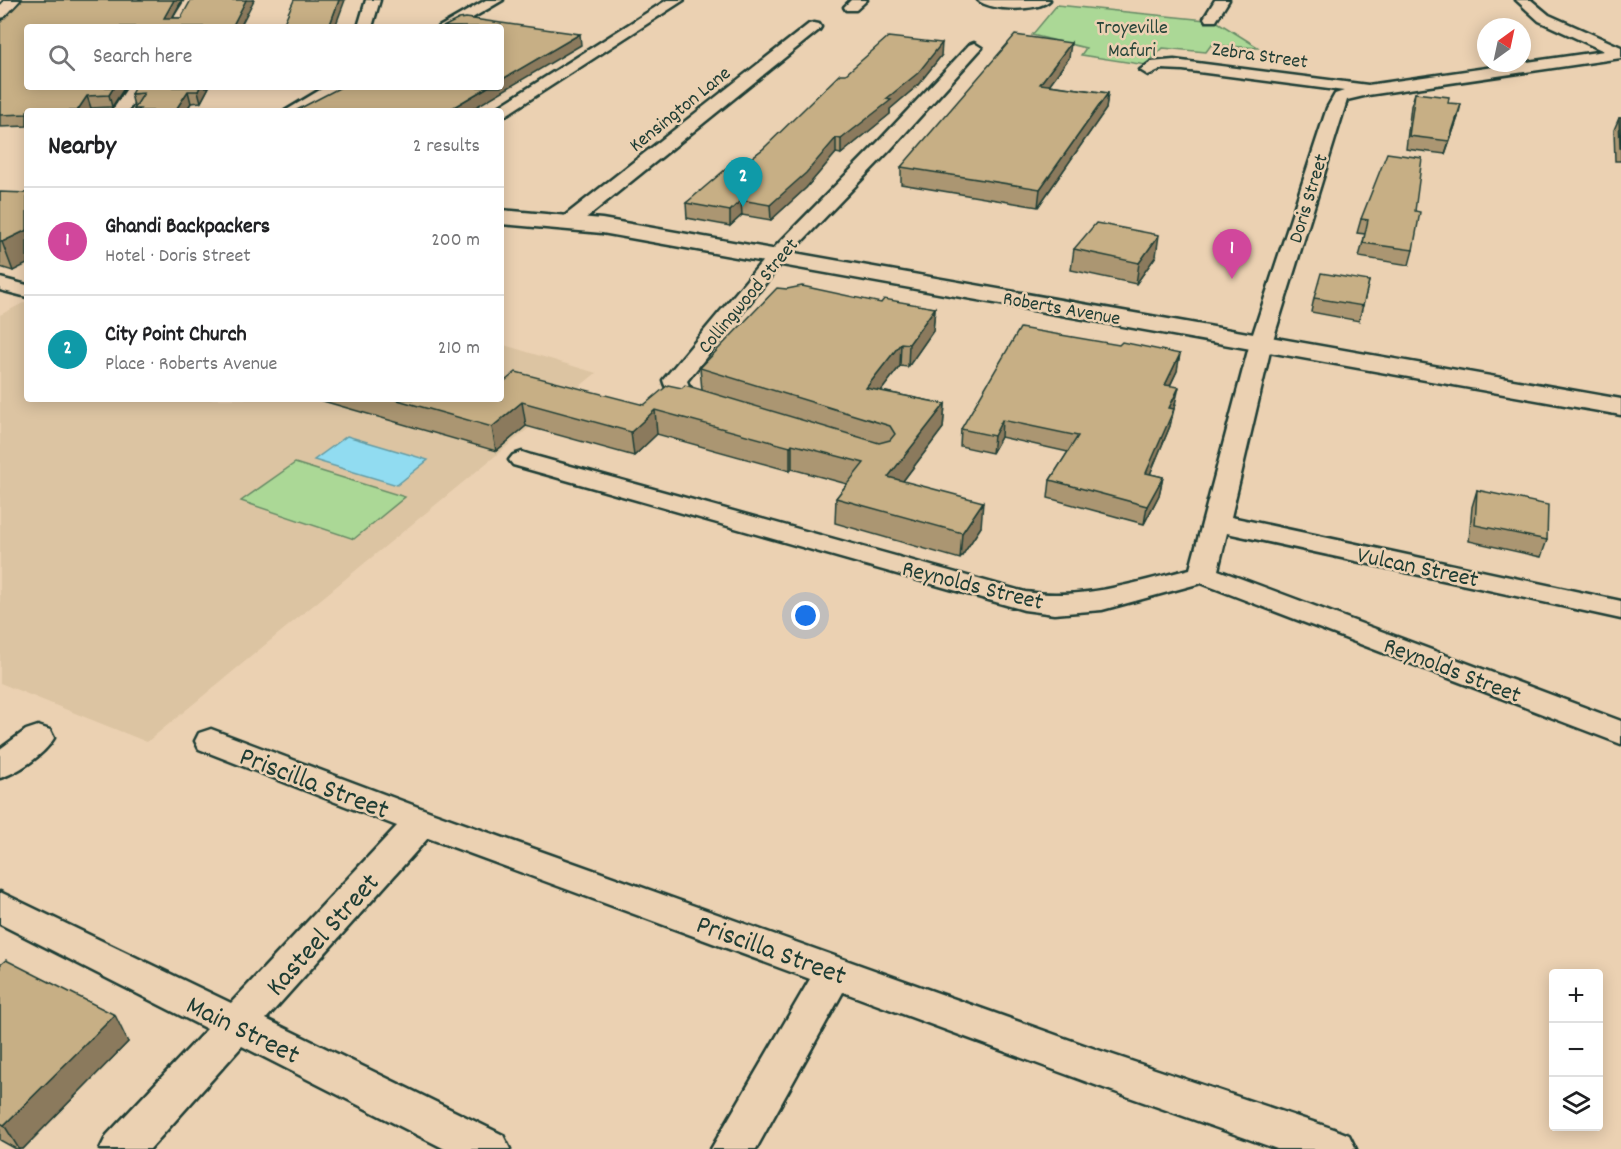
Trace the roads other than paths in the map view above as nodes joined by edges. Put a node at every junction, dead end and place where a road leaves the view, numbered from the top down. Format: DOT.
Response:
graph roads {
  1 [pos="13,0"];
  2 [pos="192,0"];
  3 [pos="373,0"];
  4 [pos="496,0"];
  5 [pos="677,0"];
  6 [pos="985,0"];
  7 [pos="1043,0"];
  8 [pos="1222,0"];
  9 [pos="1523,0"];
  10 [pos="0,14"];
  11 [pos="1211,18"];
  12 [pos="177,24"];
  13 [pos="366,24"];
  14 [pos="452,24"];
  15 [pos="814,27"];
  16 [pos="974,48"];
  17 [pos="1621,53"];
  18 [pos="1148,70"];
  19 [pos="134,90"];
  20 [pos="332,90"];
  21 [pos="1367,90"];
  22 [pos="122,108"];
  23 [pos="298,108"];
  24 [pos="504,108"];
  25 [pos="504,217"];
  26 [pos="570,222"];
  27 [pos="777,256"];
  28 [pos="0,284"];
  29 [pos="24,290"];
  30 [pos="1261,343"];
  31 [pos="1621,407"];
  32 [pos="726,411"];
  33 [pos="522,460"];
  34 [pos="1216,522"];
  35 [pos="1203,574"];
  36 [pos="1621,610"];
  37 [pos="1621,733"];
  38 [pos="38,738"];
  39 [pos="211,741"];
  40 [pos="0,766"];
  41 [pos="422,822"];
  42 [pos="0,907"];
  43 [pos="834,971"];
  44 [pos="237,1025"];
  45 [pos="122,1149"];
  46 [pos="488,1149"];
  47 [pos="733,1149"];
  48 [pos="1334,1149"];
  1 -- 10 [label="street"];
  2 -- 12 [label="street"];
  3 -- 13 [label="street"];
  4 -- 14 [label="street"];
  5 -- 24 [label="street"];
  6 -- 7 [label="street"];
  8 -- 11 [label="street"];
  9 -- 17 [label="street"];
  15 -- 26 [label="street, Kensington Lane"];
  16 -- 27 [label="street, Collingwood Street"];
  17 -- 21 [label="street, Doris Street"];
  18 -- 21 [label="street, Zebra Street"];
  19 -- 22 [label="street"];
  20 -- 23 [label="street"];
  21 -- 30 [label="street, Doris Street"];
  25 -- 26 [label="main road, Roberts Avenue"];
  26 -- 27 [label="main road, Roberts Avenue"];
  27 -- 30 [label="main road, Roberts Avenue"];
  27 -- 32 [label="street, Collingwood Street"];
  28 -- 29 [label="street"];
  30 -- 31 [label="main road, Roberts Avenue"];
  30 -- 34 [label="street, Doris Street"];
  33 -- 35 [label="street, Reynolds Street"];
  34 -- 35 [label="street, Doris Street"];
  34 -- 36 [label="street, Vulcan Street"];
  35 -- 37 [label="street, Reynolds Street"];
  38 -- 40 [label="street"];
  39 -- 41 [label="street, Priscilla Street"];
  41 -- 43 [label="street, Priscilla Street"];
  41 -- 44 [label="street, Kasteel Street"];
  42 -- 44 [label="street, Main Street"];
  43 -- 47 [label="street"];
  43 -- 48 [label="street, Priscilla Street"];
  44 -- 45 [label="street, Kasteel Street"];
  44 -- 46 [label="street, Main Street"];
}
